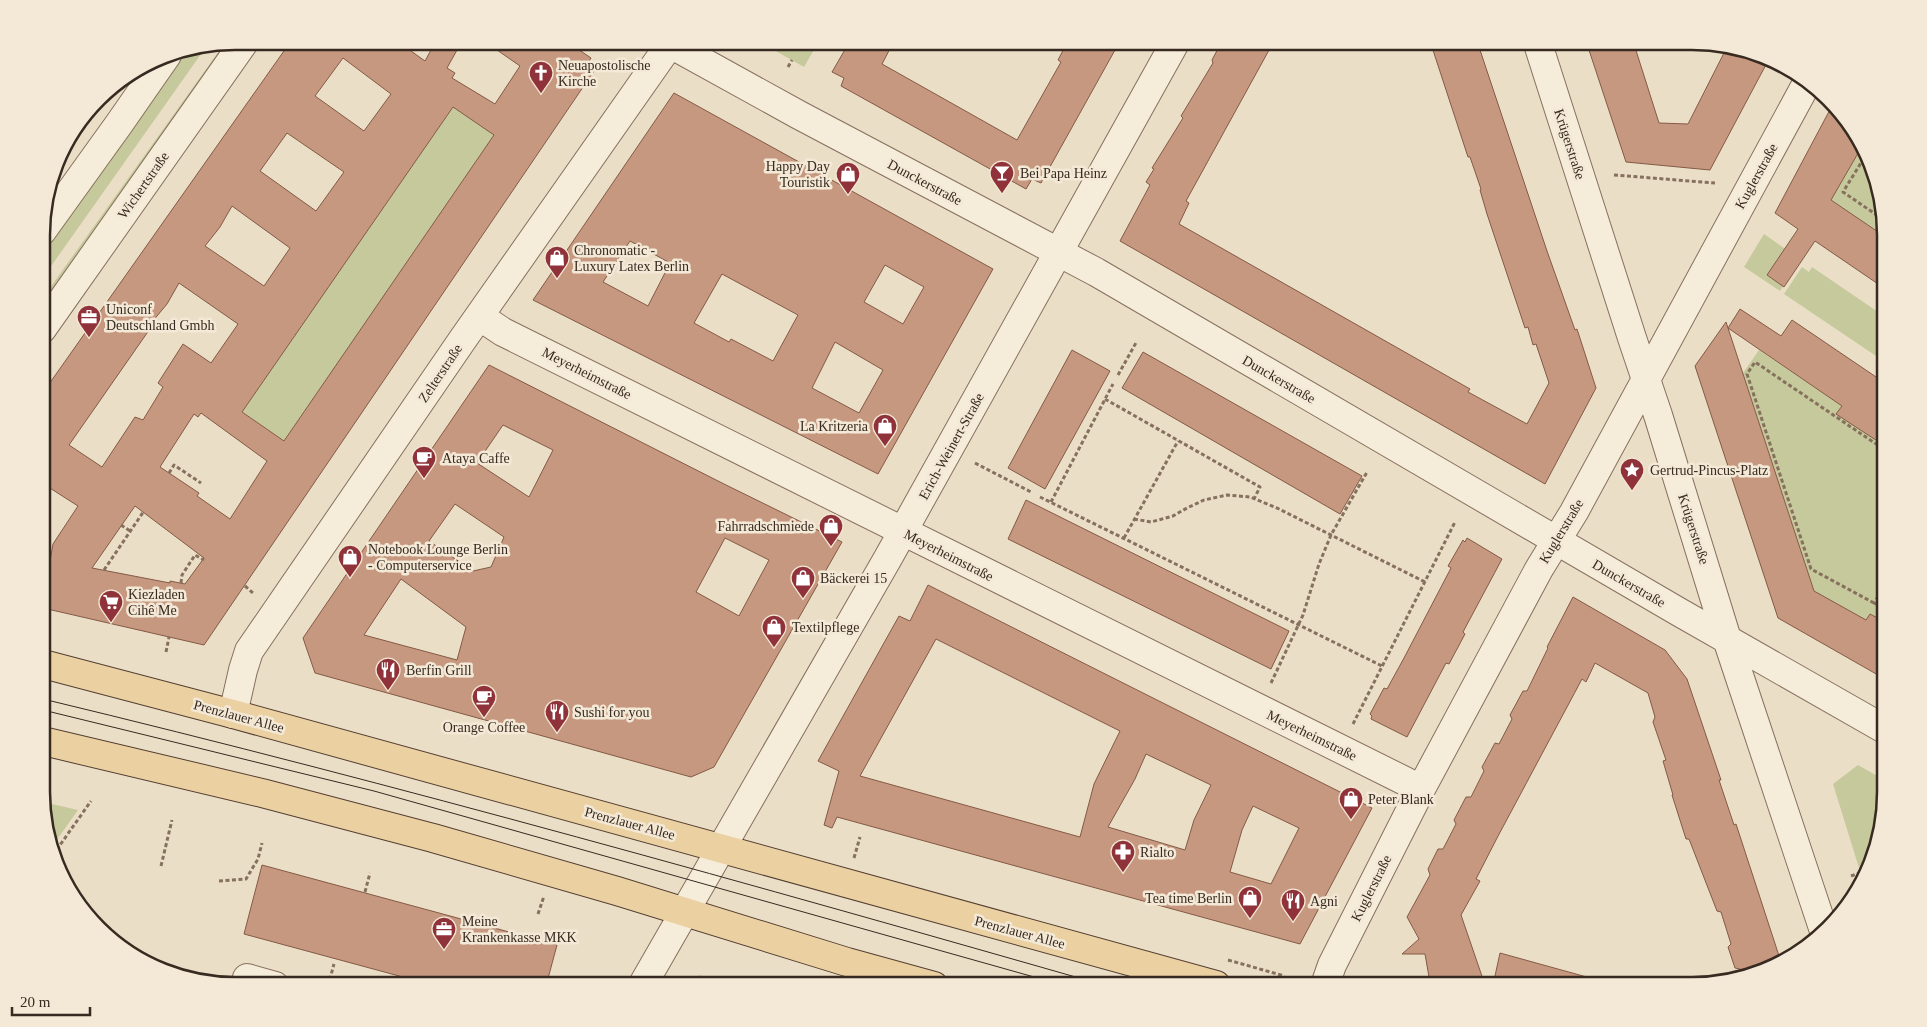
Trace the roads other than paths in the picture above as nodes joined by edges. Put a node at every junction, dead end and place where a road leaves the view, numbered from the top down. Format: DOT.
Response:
graph roads {
  1 [pos="239,50"];
  2 [pos="662,50"];
  3 [pos="682,50"];
  4 [pos="1171,50"];
  5 [pos="1540,50"];
  6 [pos="159,66"];
  7 [pos="1804,88"];
  8 [pos="51,219"];
  9 [pos="1058,253"];
  10 [pos="479,316"];
  11 [pos="50,318"];
  12 [pos="1646,378"];
  13 [pos="903,531"];
  14 [pos="1556,540"];
  15 [pos="1727,639"];
  16 [pos="50,666"];
  17 [pos="232,714"];
  18 [pos="1877,725"];
  19 [pos="50,743"];
  20 [pos="1421,789"];
  21 [pos="721,848"];
  22 [pos="684,912"];
  23 [pos="1822,924"];
  24 [pos="647,977"];
  25 [pos="902,977"];
  26 [pos="1183,977"];
  27 [pos="1328,977"];
  1 -- 11 [label="street, Wichertstraße"];
  2 -- 10 [label="street, Zelterstraße"];
  3 -- 9 [label="street, Dunckerstraße"];
  4 -- 9 [label="street, Erich-Weinert-Straße"];
  5 -- 12 [label="street, Krügerstraße"];
  6 -- 8 [label="street"];
  7 -- 12 [label="street, Kuglerstraße"];
  9 -- 13 [label="street, Erich-Weinert-Straße"];
  9 -- 14 [label="street, Dunckerstraße"];
  10 -- 13 [label="street, Meyerheimstraße"];
  10 -- 17 [label="street, Zelterstraße"];
  12 -- 14 [label="street, Kuglerstraße"];
  12 -- 15 [label="street, Krügerstraße"];
  13 -- 20 [label="street, Meyerheimstraße"];
  13 -- 21 [label="street, Erich-Weinert-Straße"];
  14 -- 15 [label="street, Dunckerstraße"];
  14 -- 20 [label="street, Kuglerstraße"];
  15 -- 18 [label="street, Dunckerstraße"];
  15 -- 23 [label="street, Krügerstraße"];
  16 -- 17 [label="main road, Prenzlauer Allee"];
  17 -- 21 [label="main road, Prenzlauer Allee"];
  19 -- 22 [label="main road"];
  20 -- 27 [label="street, Kuglerstraße"];
  21 -- 22 [label="street, Erich-Weinert-Straße"];
  21 -- 26 [label="main road, Prenzlauer Allee"];
  22 -- 24 [label="street"];
  22 -- 25 [label="main road"];
}
